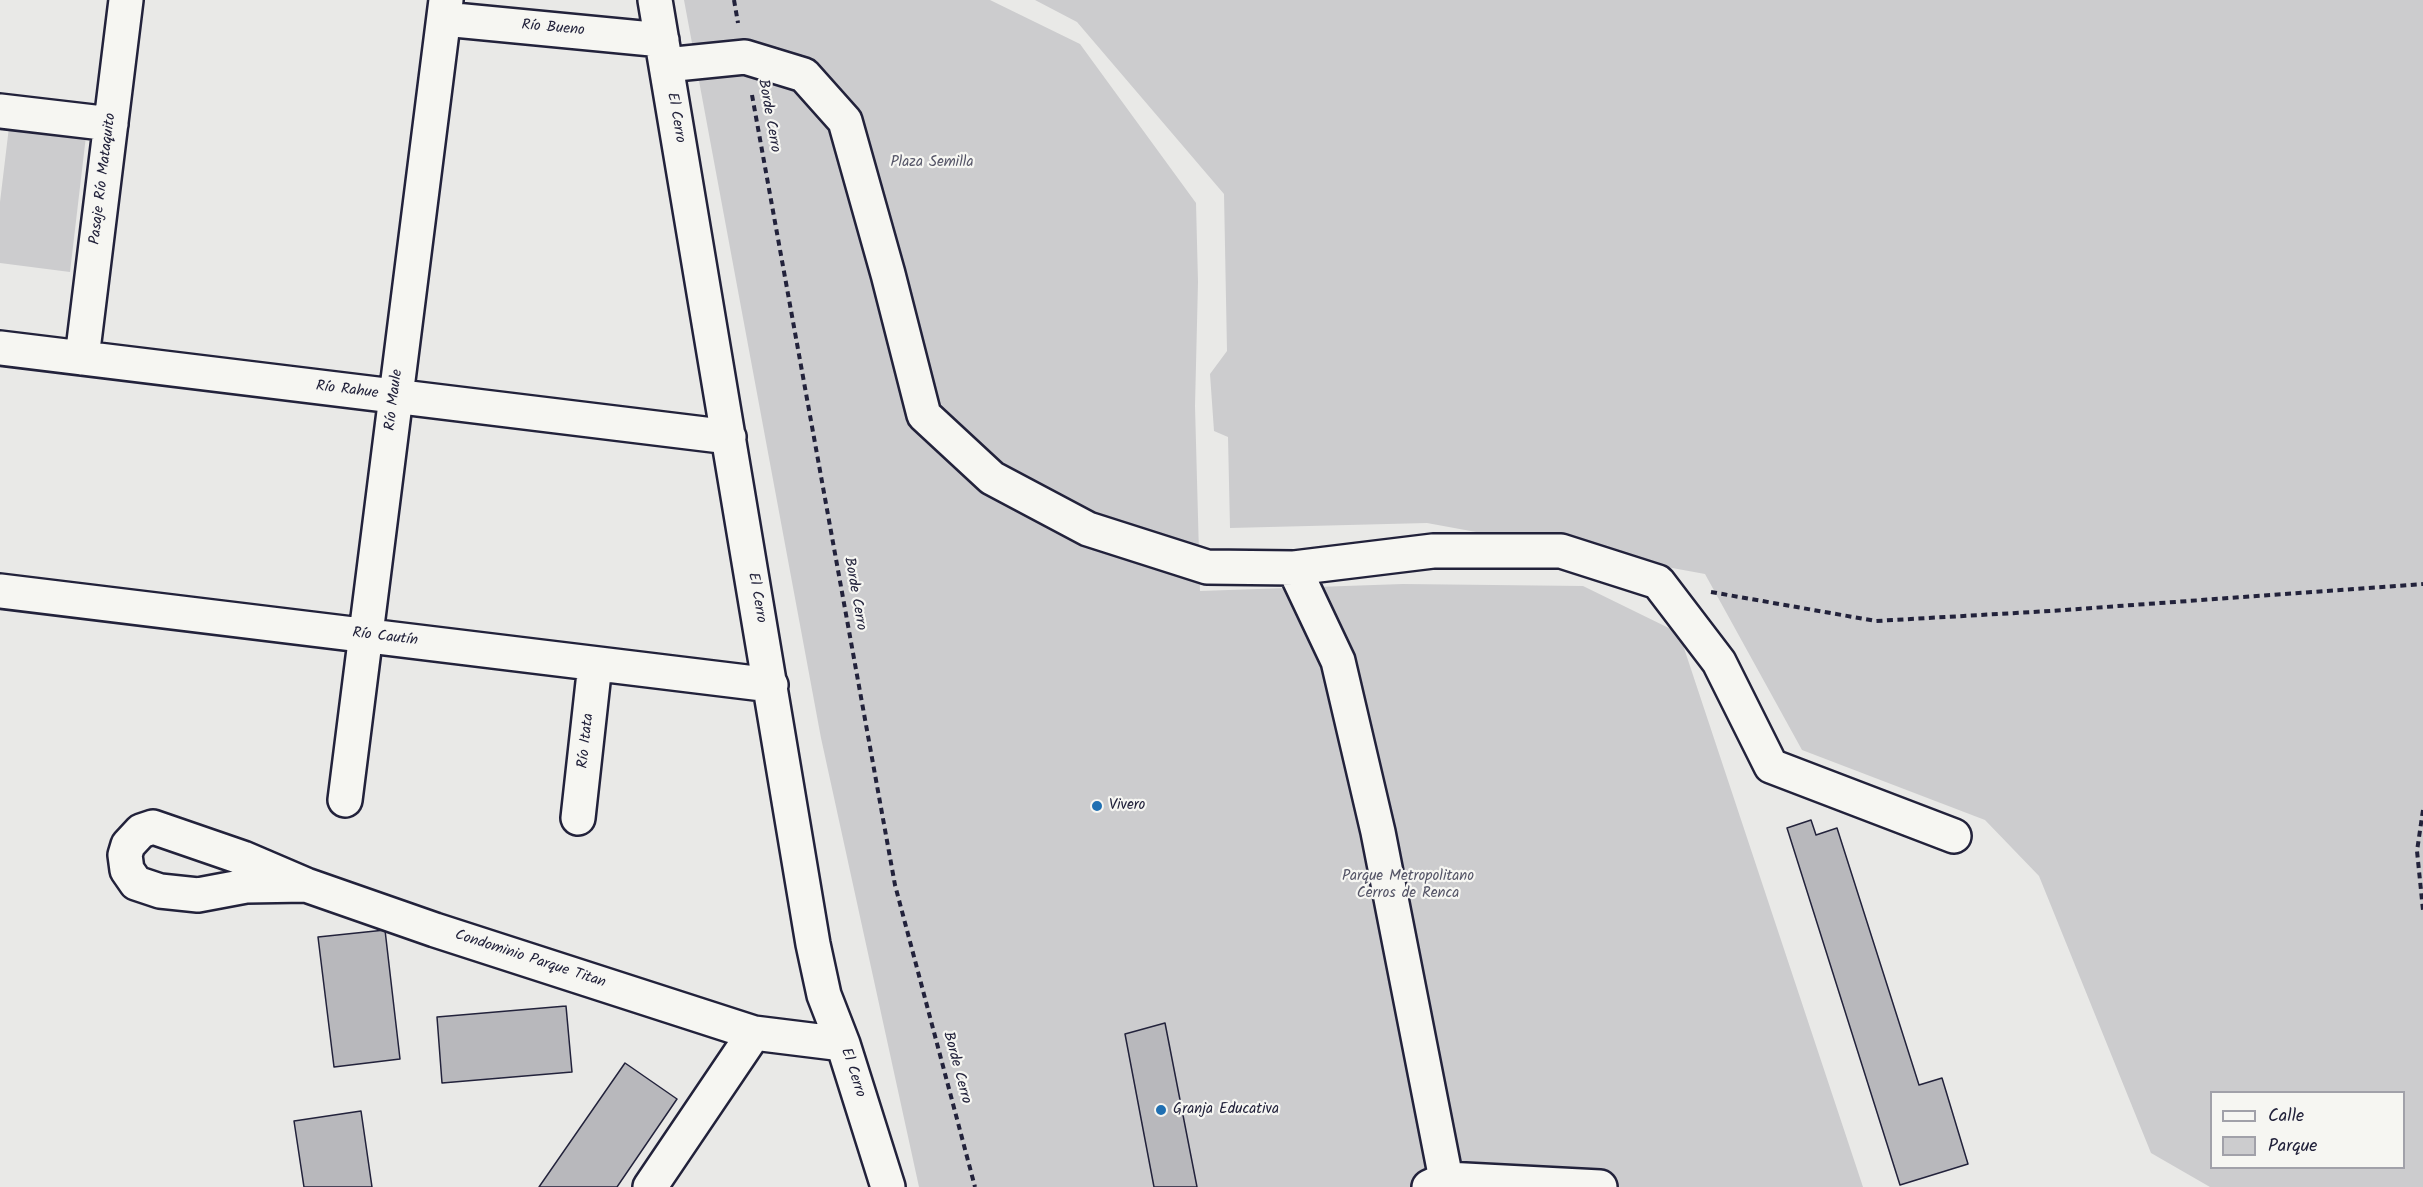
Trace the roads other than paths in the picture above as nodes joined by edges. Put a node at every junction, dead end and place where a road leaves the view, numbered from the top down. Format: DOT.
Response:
graph roads {
  1 [pos="126,0"];
  2 [pos="655,0"];
  3 [pos="445,9"];
  4 [pos="664,52"];
  5 [pos="0,111"];
  6 [pos="111,124"];
  7 [pos="0,348"];
  8 [pos="82,358"];
  9 [pos="396,397"];
  10 [pos="729,437"];
  11 [pos="1294,568"];
  12 [pos="0,591"];
  13 [pos="366,636"];
  14 [pos="595,663"];
  15 [pos="771,685"];
  16 [pos="345,800"];
  17 [pos="578,818"];
  18 [pos="1954,836"];
  19 [pos="306,885"];
  20 [pos="754,1033"];
  21 [pos="843,1044"];
  22 [pos="1437,1183"];
  23 [pos="650,1187"];
  24 [pos="888,1187"];
  25 [pos="1600,1187"];
  1 -- 6 [label="street, Pasaje Río Mataquito"];
  2 -- 4 [label="street, El Cerro"];
  3 -- 4 [label="street, Río Bueno"];
  3 -- 9 [label="street, Río Maule"];
  4 -- 10 [label="street, El Cerro"];
  4 -- 11 [label="street, Río Bueno"];
  5 -- 6 [label="street"];
  6 -- 8 [label="street, Pasaje Río Mataquito"];
  7 -- 8 [label="street, Río Rahue"];
  8 -- 9 [label="street, Río Rahue"];
  9 -- 10 [label="street, Río Rahue"];
  9 -- 13 [label="street, Río Maule"];
  10 -- 15 [label="street, El Cerro"];
  11 -- 18 [label="street"];
  11 -- 22 [label="street"];
  12 -- 13 [label="street, Río Cautín"];
  13 -- 14 [label="street, Río Cautín"];
  13 -- 16 [label="street, Río Maule"];
  14 -- 15 [label="street, Río Cautín"];
  14 -- 17 [label="street, Río Itata"];
  15 -- 21 [label="street, El Cerro"];
  19 -- 20 [label="street, Condominio Parque Titan"];
  20 -- 21 [label="street, Condominio Parque Titan"];
  20 -- 23 [label="street"];
  21 -- 24 [label="street, El Cerro"];
  22 -- 25 [label="street"];
}
